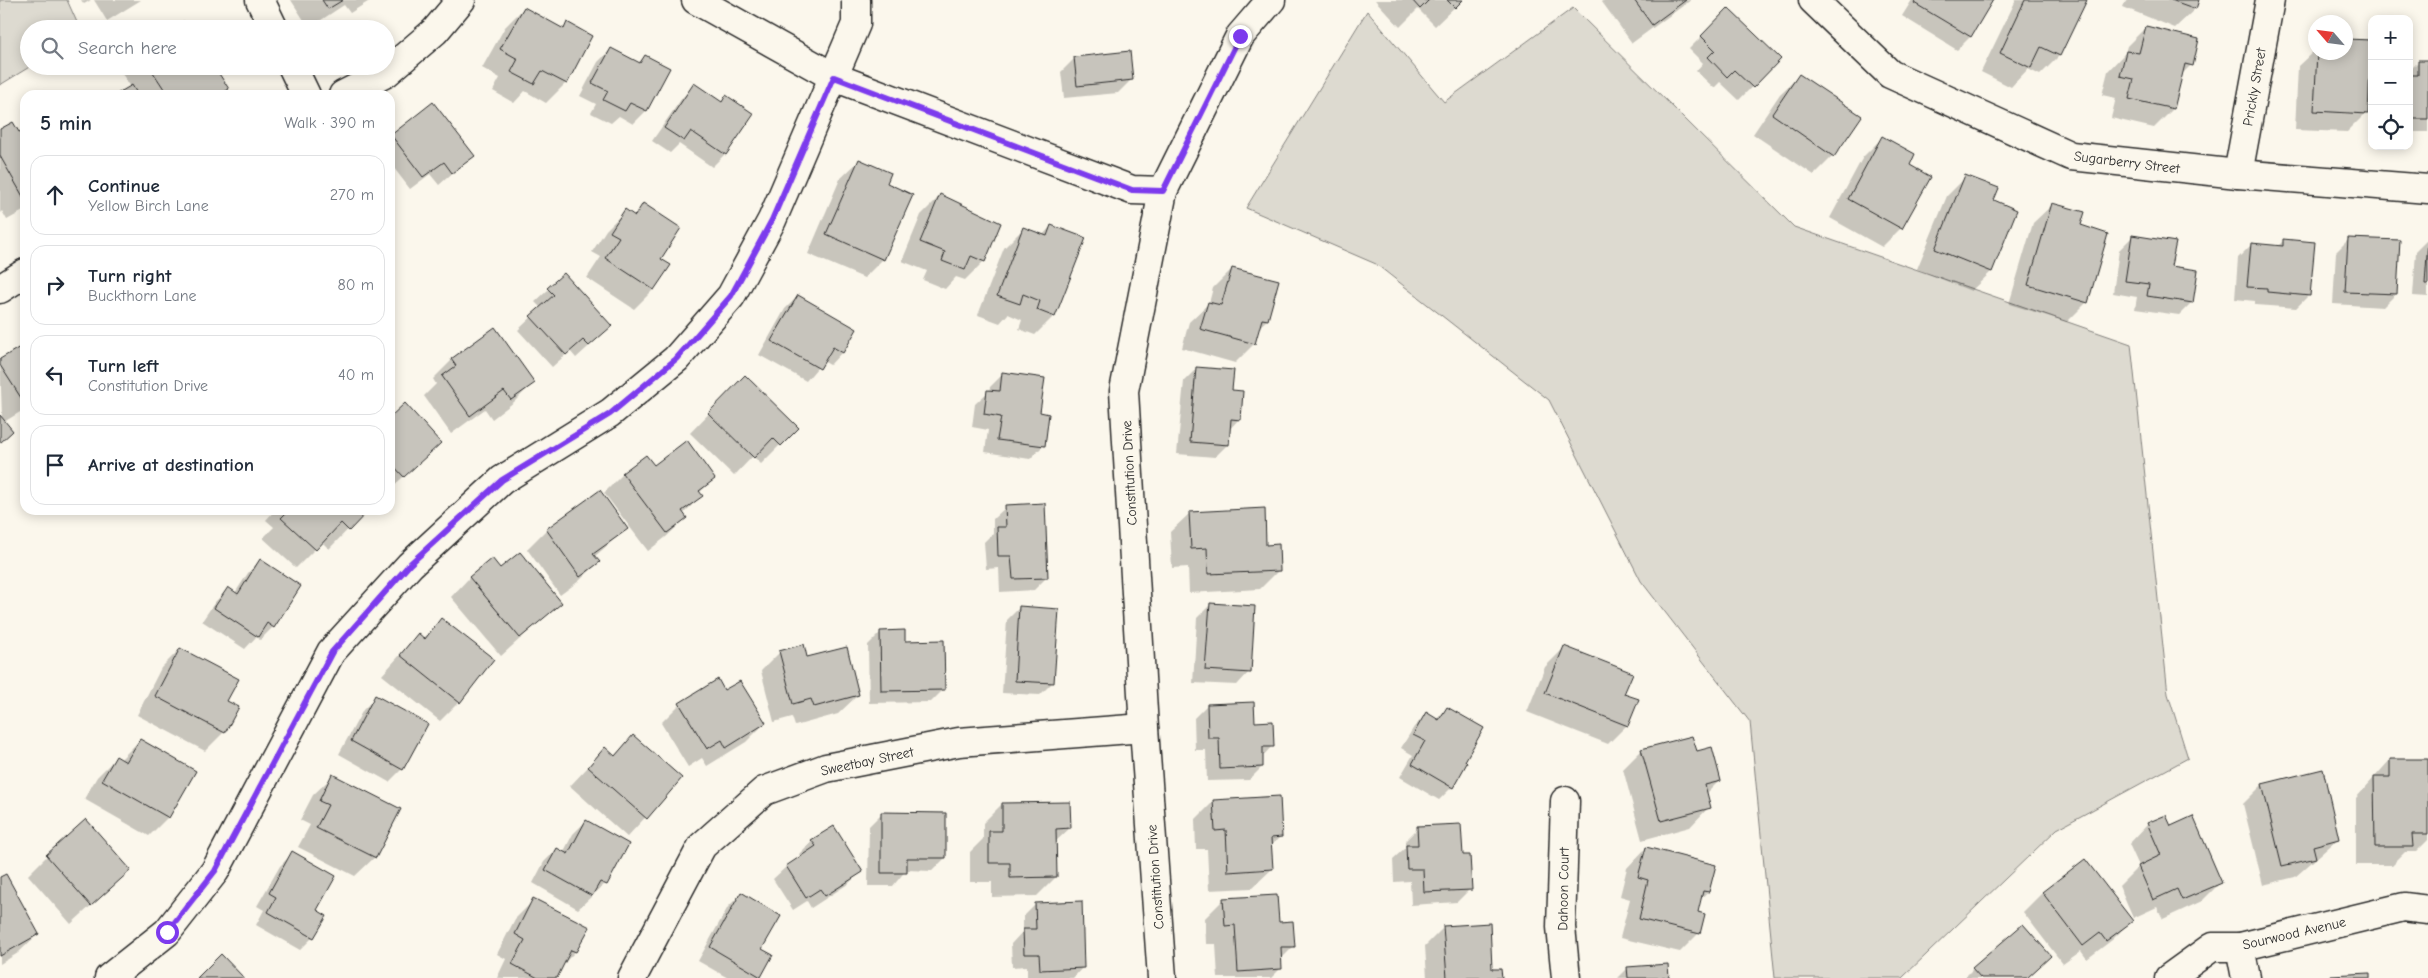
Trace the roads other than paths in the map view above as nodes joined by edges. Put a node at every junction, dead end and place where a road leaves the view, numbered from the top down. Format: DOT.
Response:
graph roads {
  1 [pos="260,0"];
  2 [pos="461,0"];
  3 [pos="696,0"];
  4 [pos="856,0"];
  5 [pos="1271,0"];
  6 [pos="1813,0"];
  7 [pos="2270,0"];
  8 [pos="270,20"];
  9 [pos="395,65"];
  10 [pos="296,75"];
  11 [pos="382,75"];
  12 [pos="834,77"];
  13 [pos="304,90"];
  14 [pos="353,90"];
  15 [pos="2238,174"];
  16 [pos="2428,189"];
  17 [pos="1163,191"];
  18 [pos="20,277"];
  19 [pos="0,289"];
  20 [pos="1144,728"];
  21 [pos="1565,801"];
  22 [pos="2428,910"];
  23 [pos="2240,947"];
  24 [pos="109,978"];
  25 [pos="632,978"];
  26 [pos="1162,978"];
  27 [pos="1566,978"];
  28 [pos="2169,978"];
  29 [pos="2246,978"];
  1 -- 8 [label="street"];
  2 -- 9 [label="street"];
  3 -- 12 [label="street"];
  4 -- 12 [label="street"];
  5 -- 17 [label="street, Constitution Drive"];
  6 -- 15 [label="street, Sugarberry Street"];
  7 -- 15 [label="street, Prickly Street"];
  10 -- 13 [label="street"];
  11 -- 14 [label="street"];
  12 -- 17 [label="street"];
  12 -- 24 [label="street"];
  15 -- 16 [label="street, Sugarberry Street"];
  17 -- 20 [label="street, Constitution Drive"];
  18 -- 19 [label="street"];
  20 -- 25 [label="street, Sweetbay Street"];
  20 -- 26 [label="street, Constitution Drive"];
  21 -- 27 [label="street, Dahoon Court"];
  22 -- 23 [label="street, Sourwood Avenue"];
  23 -- 28 [label="street, Sourwood Avenue"];
  23 -- 29 [label="street"];
}
